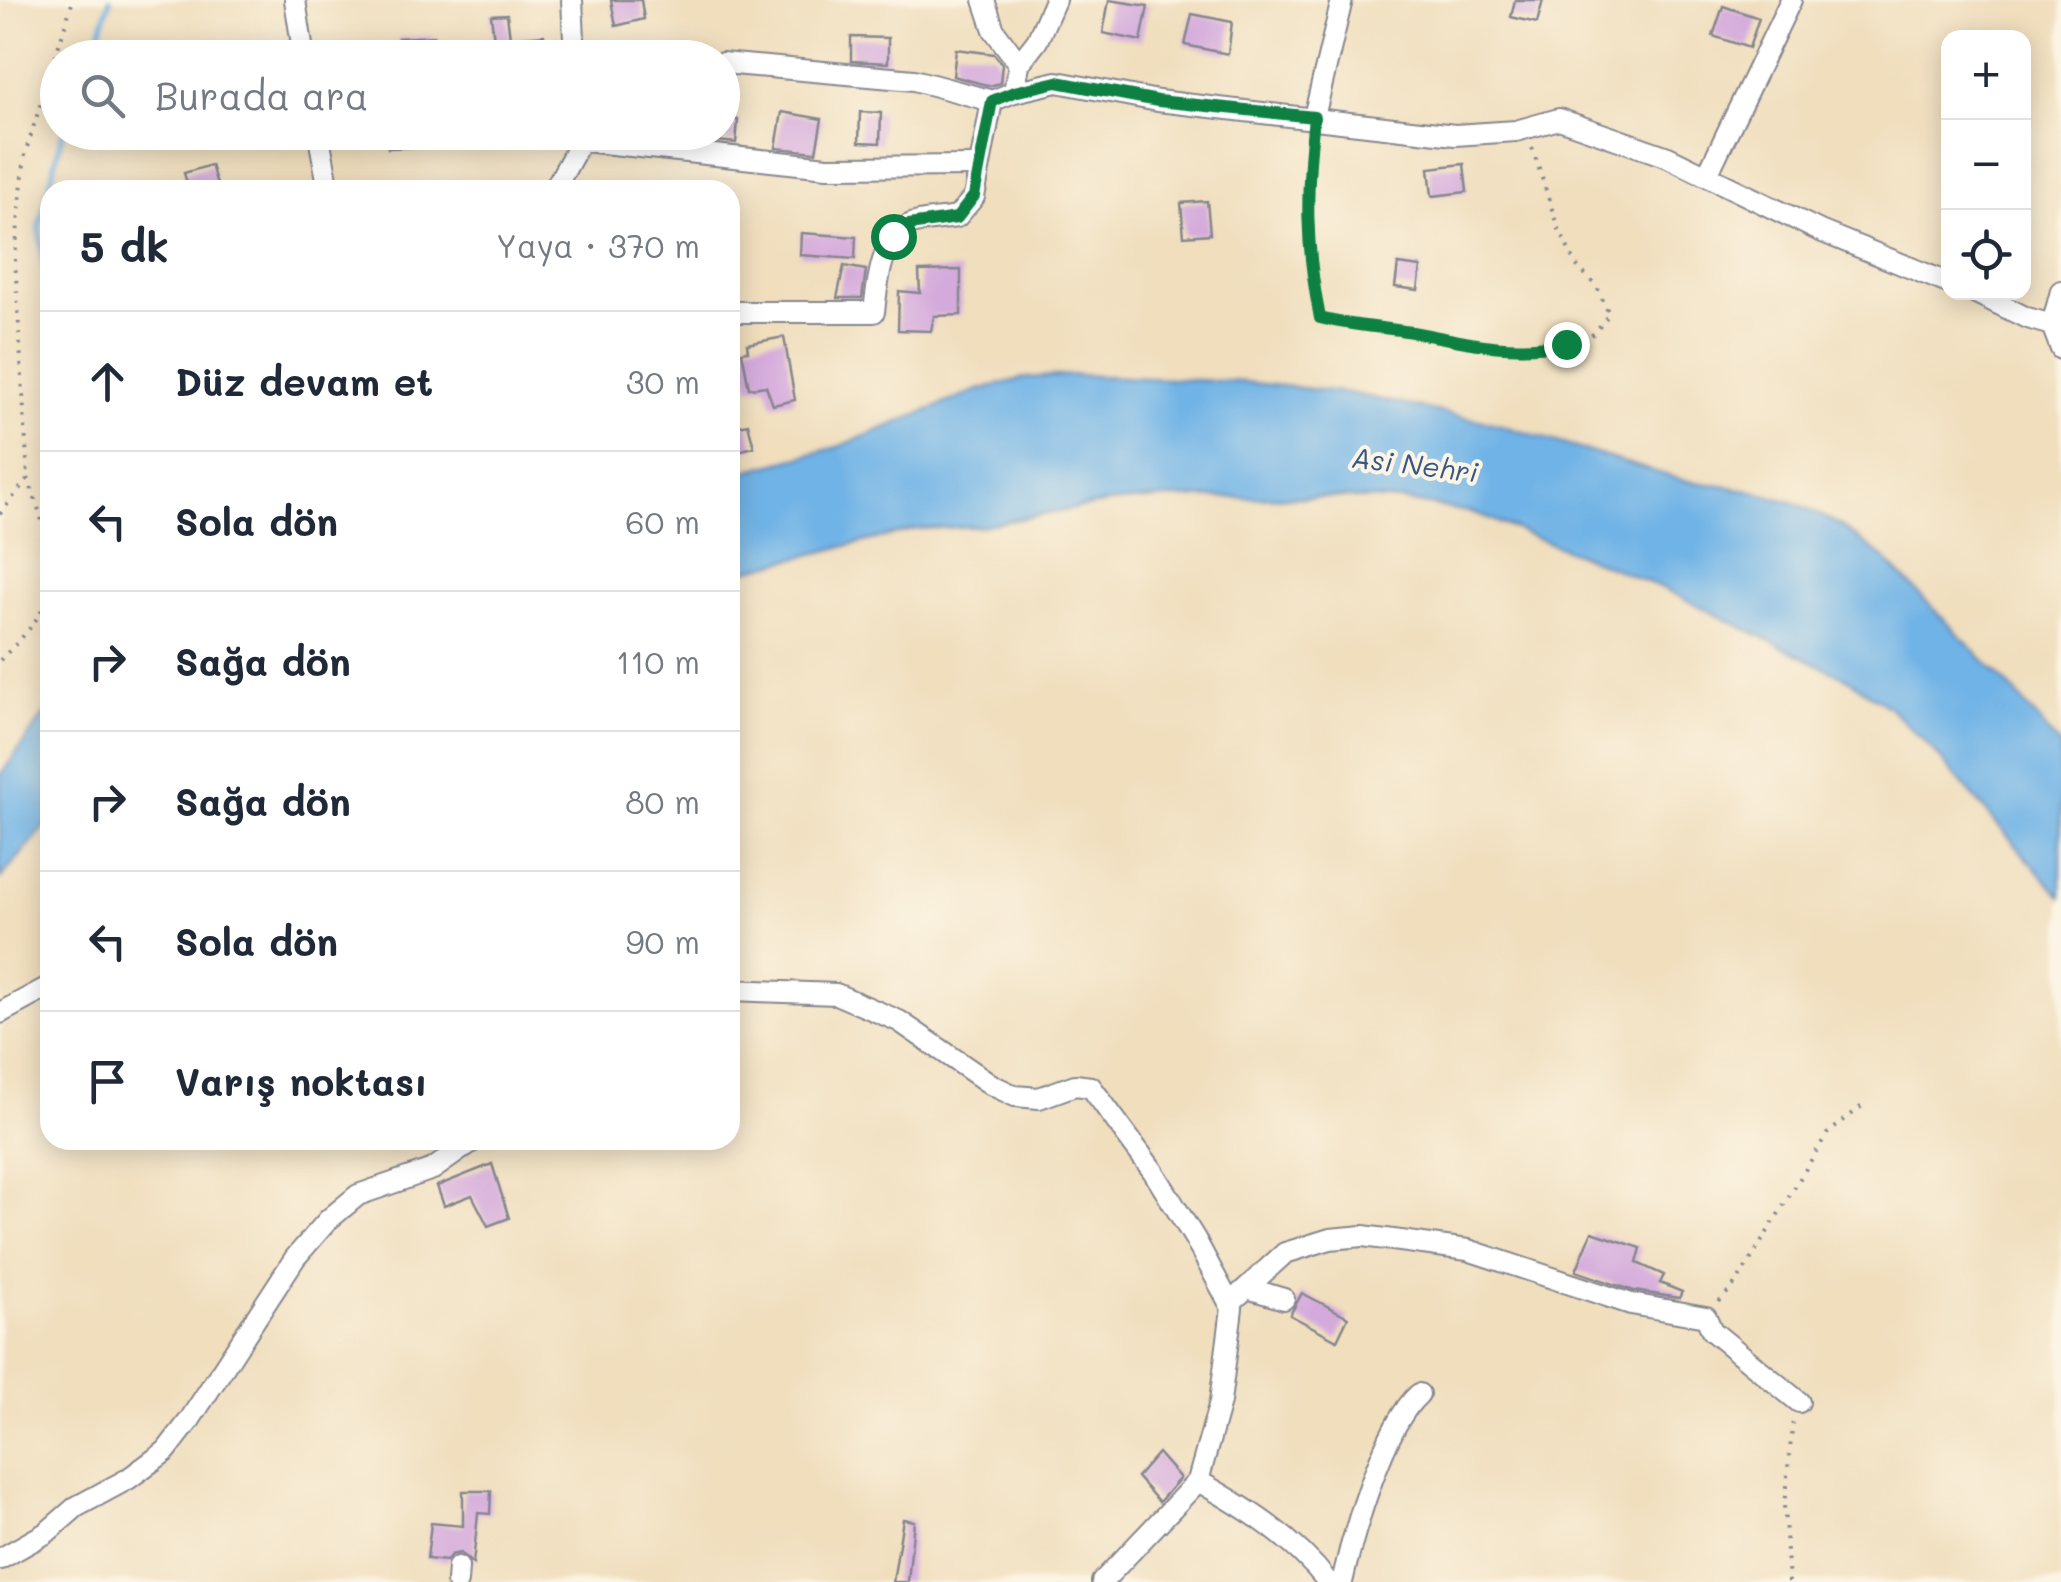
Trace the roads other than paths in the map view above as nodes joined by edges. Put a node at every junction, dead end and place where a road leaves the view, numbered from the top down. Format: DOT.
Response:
graph roads {
  1 [pos="295,0"];
  2 [pos="572,0"];
  3 [pos="984,0"];
  4 [pos="1055,0"];
  5 [pos="1342,0"];
  6 [pos="1784,2"];
  7 [pos="301,40"];
  8 [pos="574,40"];
  9 [pos="1019,64"];
  10 [pos="740,65"];
  11 [pos="1014,92"];
  12 [pos="992,101"];
  13 [pos="1314,117"];
  14 [pos="322,150"];
  15 [pos="577,150"];
  16 [pos="690,150"];
  17 [pos="979,166"];
  18 [pos="1706,175"];
  19 [pos="328,180"];
  20 [pos="557,180"];
  21 [pos="1941,280"];
  22 [pos="2061,291"];
  23 [pos="1990,300"];
  24 [pos="740,312"];
  25 [pos="2052,324"];
  26 [pos="2061,349"];
  27 [pos="740,990"];
  28 [pos="40,991"];
  29 [pos="0,1012"];
  30 [pos="460,1150"];
  31 [pos="1246,1288"];
  32 [pos="1284,1299"];
  33 [pos="1230,1303"];
  34 [pos="1419,1394"];
  35 [pos="1799,1402"];
  36 [pos="1198,1481"];
  37 [pos="0,1558"];
  38 [pos="1102,1582"];
  39 [pos="1328,1582"];
  40 [pos="1342,1582"];
  1 -- 7 [label="street"];
  2 -- 8 [label="street"];
  3 -- 9 [label="street"];
  4 -- 9 [label="street"];
  5 -- 13 [label="street"];
  6 -- 18 [label="street"];
  9 -- 11 [label="street"];
  10 -- 12 [label="street"];
  11 -- 12 [label="street"];
  11 -- 13 [label="street"];
  12 -- 17 [label="street"];
  13 -- 18 [label="street"];
  14 -- 19 [label="street"];
  15 -- 20 [label="street"];
  16 -- 17 [label="street"];
  17 -- 24 [label="street"];
  18 -- 21 [label="street"];
  22 -- 25 [label="street"];
  23 -- 25 [label="street"];
  25 -- 26 [label="street"];
  27 -- 33 [label="street"];
  28 -- 29 [label="street"];
  30 -- 37 [label="street"];
  31 -- 32 [label="street"];
  31 -- 33 [label="street"];
  31 -- 35 [label="street"];
  33 -- 36 [label="street"];
  34 -- 40 [label="street"];
  36 -- 38 [label="street"];
  36 -- 39 [label="street"];
}
